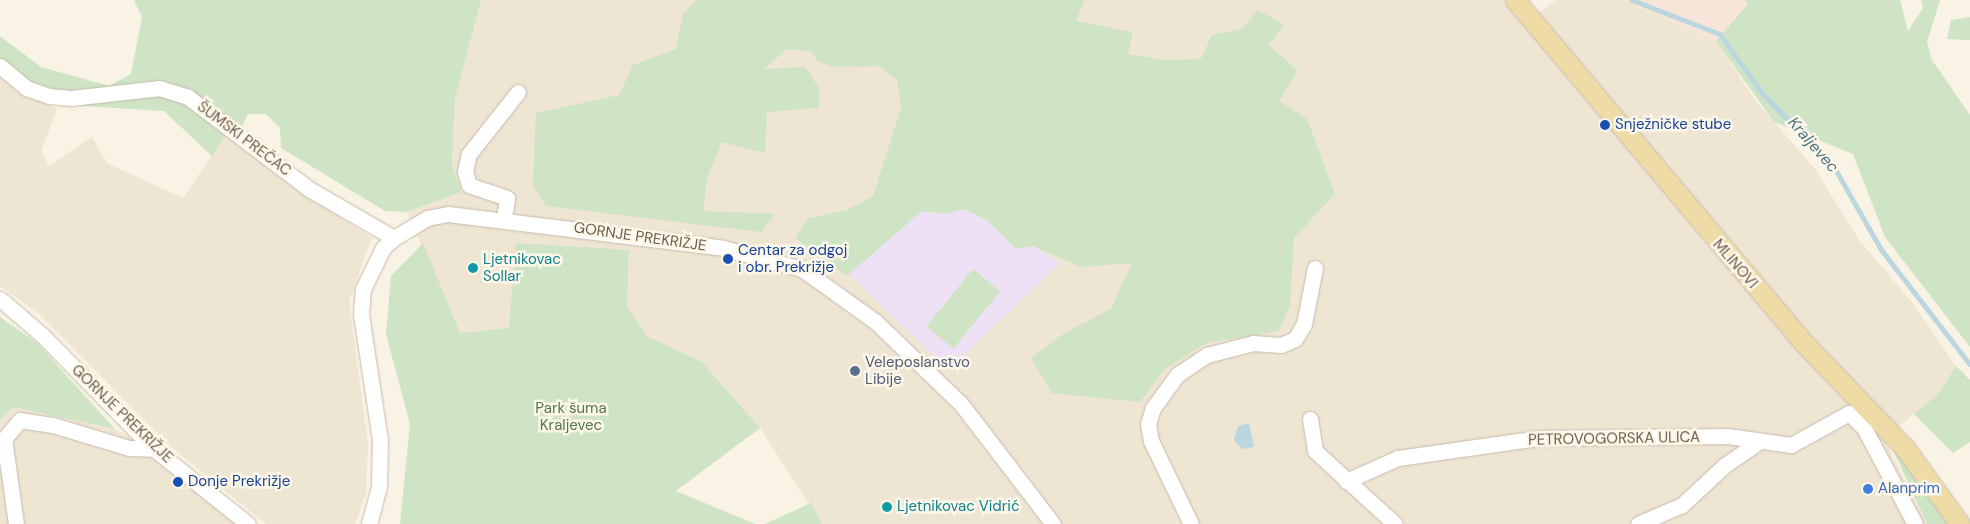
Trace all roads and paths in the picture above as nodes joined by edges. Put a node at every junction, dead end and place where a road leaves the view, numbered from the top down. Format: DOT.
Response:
graph roads {
  1 [pos="1515,0"];
  2 [pos="0,66"];
  3 [pos="518,92"];
  4 [pos="504,218"];
  5 [pos="394,238"];
  6 [pos="1315,268"];
  7 [pos="0,299"];
  8 [pos="1310,419"];
  9 [pos="1760,441"];
  10 [pos="154,449"];
  11 [pos="1346,481"];
  12 [pos="16,524"];
  13 [pos="248,524"];
  14 [pos="369,524"];
  15 [pos="1053,524"];
  16 [pos="1191,524"];
  17 [pos="1395,524"];
  18 [pos="1638,524"];
  19 [pos="1915,524"];
  20 [pos="1960,524"];
  1 -- 20 [label="main road, MLINOVI"];
  2 -- 5 [label="street, ŠUMSKI PREČAC"];
  3 -- 4 [label="street"];
  4 -- 5 [label="street, GORNJE PREKRIŽJE"];
  4 -- 15 [label="street, GORNJE PREKRIŽJE"];
  5 -- 14 [label="street, GORNJE PREKRIŽJE"];
  6 -- 16 [label="street"];
  7 -- 10 [label="street, GORNJE PREKRIŽJE"];
  8 -- 11 [label="street"];
  9 -- 11 [label="street, PETROVOGORSKA ULICA"];
  9 -- 18 [label="street"];
  9 -- 19 [label="street, PETROVOGORSKA ULICA"];
  10 -- 12 [label="street"];
  10 -- 13 [label="street, GORNJE PREKRIŽJE"];
  11 -- 17 [label="street"];
}
